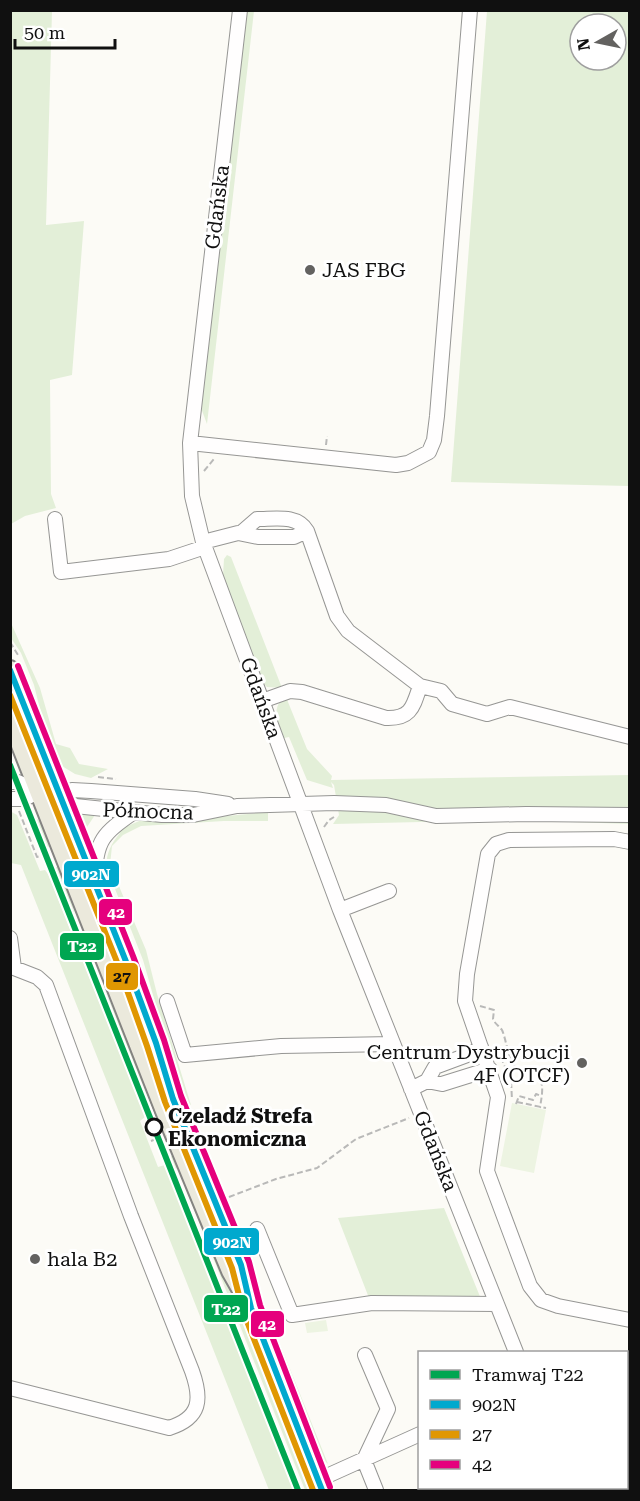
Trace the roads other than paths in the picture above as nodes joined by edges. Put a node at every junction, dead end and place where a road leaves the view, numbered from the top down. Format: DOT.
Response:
graph roads {
  1 [pos="240,10"];
  2 [pos="471,10"];
  3 [pos="190,442"];
  4 [pos="55,519"];
  5 [pos="204,545"];
  6 [pos="14,662"];
  7 [pos="420,686"];
  8 [pos="262,701"];
  9 [pos="10,720"];
  10 [pos="630,737"];
  11 [pos="10,782"];
  12 [pos="38,792"];
  13 [pos="61,796"];
  14 [pos="12,804"];
  15 [pos="300,804"];
  16 [pos="237,806"];
  17 [pos="134,812"];
  18 [pos="630,815"];
  19 [pos="630,842"];
  20 [pos="94,881"];
  21 [pos="389,891"];
  22 [pos="340,910"];
  23 [pos="10,938"];
  24 [pos="12,968"];
  25 [pos="167,1001"];
  26 [pos="393,1044"];
  27 [pos="488,1046"];
  28 [pos="490,1069"];
  29 [pos="427,1080"];
  30 [pos="411,1089"];
  31 [pos="257,1228"];
  32 [pos="497,1304"];
  33 [pos="251,1308"];
  34 [pos="630,1320"];
  35 [pos="515,1351"];
  36 [pos="365,1355"];
  37 [pos="10,1388"];
  38 [pos="418,1435"];
  39 [pos="364,1460"];
  40 [pos="320,1485"];
  41 [pos="376,1491"];
  1 -- 3 [label="street, Gdańska"];
  2 -- 3 [label="street"];
  3 -- 5 [label="street, Gdańska"];
  4 -- 5 [label="street"];
  5 -- 7 [label="street"];
  5 -- 8 [label="street, Gdańska"];
  6 -- 13 [label="main road"];
  7 -- 8 [label="street"];
  7 -- 10 [label="street"];
  8 -- 15 [label="street, Gdańska"];
  9 -- 12 [label="main road"];
  11 -- 12 [label="street, Północna"];
  12 -- 13 [label="street, Północna"];
  12 -- 14 [label="street, Północna"];
  12 -- 33 [label="main road"];
  13 -- 16 [label="street, Północna"];
  13 -- 17 [label="street, Północna"];
  13 -- 20 [label="main road"];
  15 -- 16 [label="street, Północna"];
  15 -- 18 [label="street, Północna"];
  15 -- 22 [label="street, Gdańska"];
  16 -- 17 [label="street, Północna"];
  17 -- 20 [label="street"];
  19 -- 27 [label="street"];
  20 -- 33 [label="main road"];
  21 -- 22 [label="street"];
  22 -- 26 [label="street, Gdańska"];
  23 -- 24 [label="street"];
  24 -- 37 [label="street"];
  25 -- 26 [label="street"];
  26 -- 30 [label="street, Gdańska"];
  27 -- 28 [label="street"];
  27 -- 29 [label="street"];
  28 -- 29 [label="street"];
  28 -- 34 [label="street"];
  29 -- 30 [label="street"];
  30 -- 32 [label="street, Gdańska"];
  31 -- 32 [label="street"];
  32 -- 35 [label="street, Gdańska"];
  33 -- 40 [label="main road"];
  36 -- 39 [label="street"];
  38 -- 39 [label="street"];
  39 -- 40 [label="street"];
  39 -- 41 [label="street"];
}
